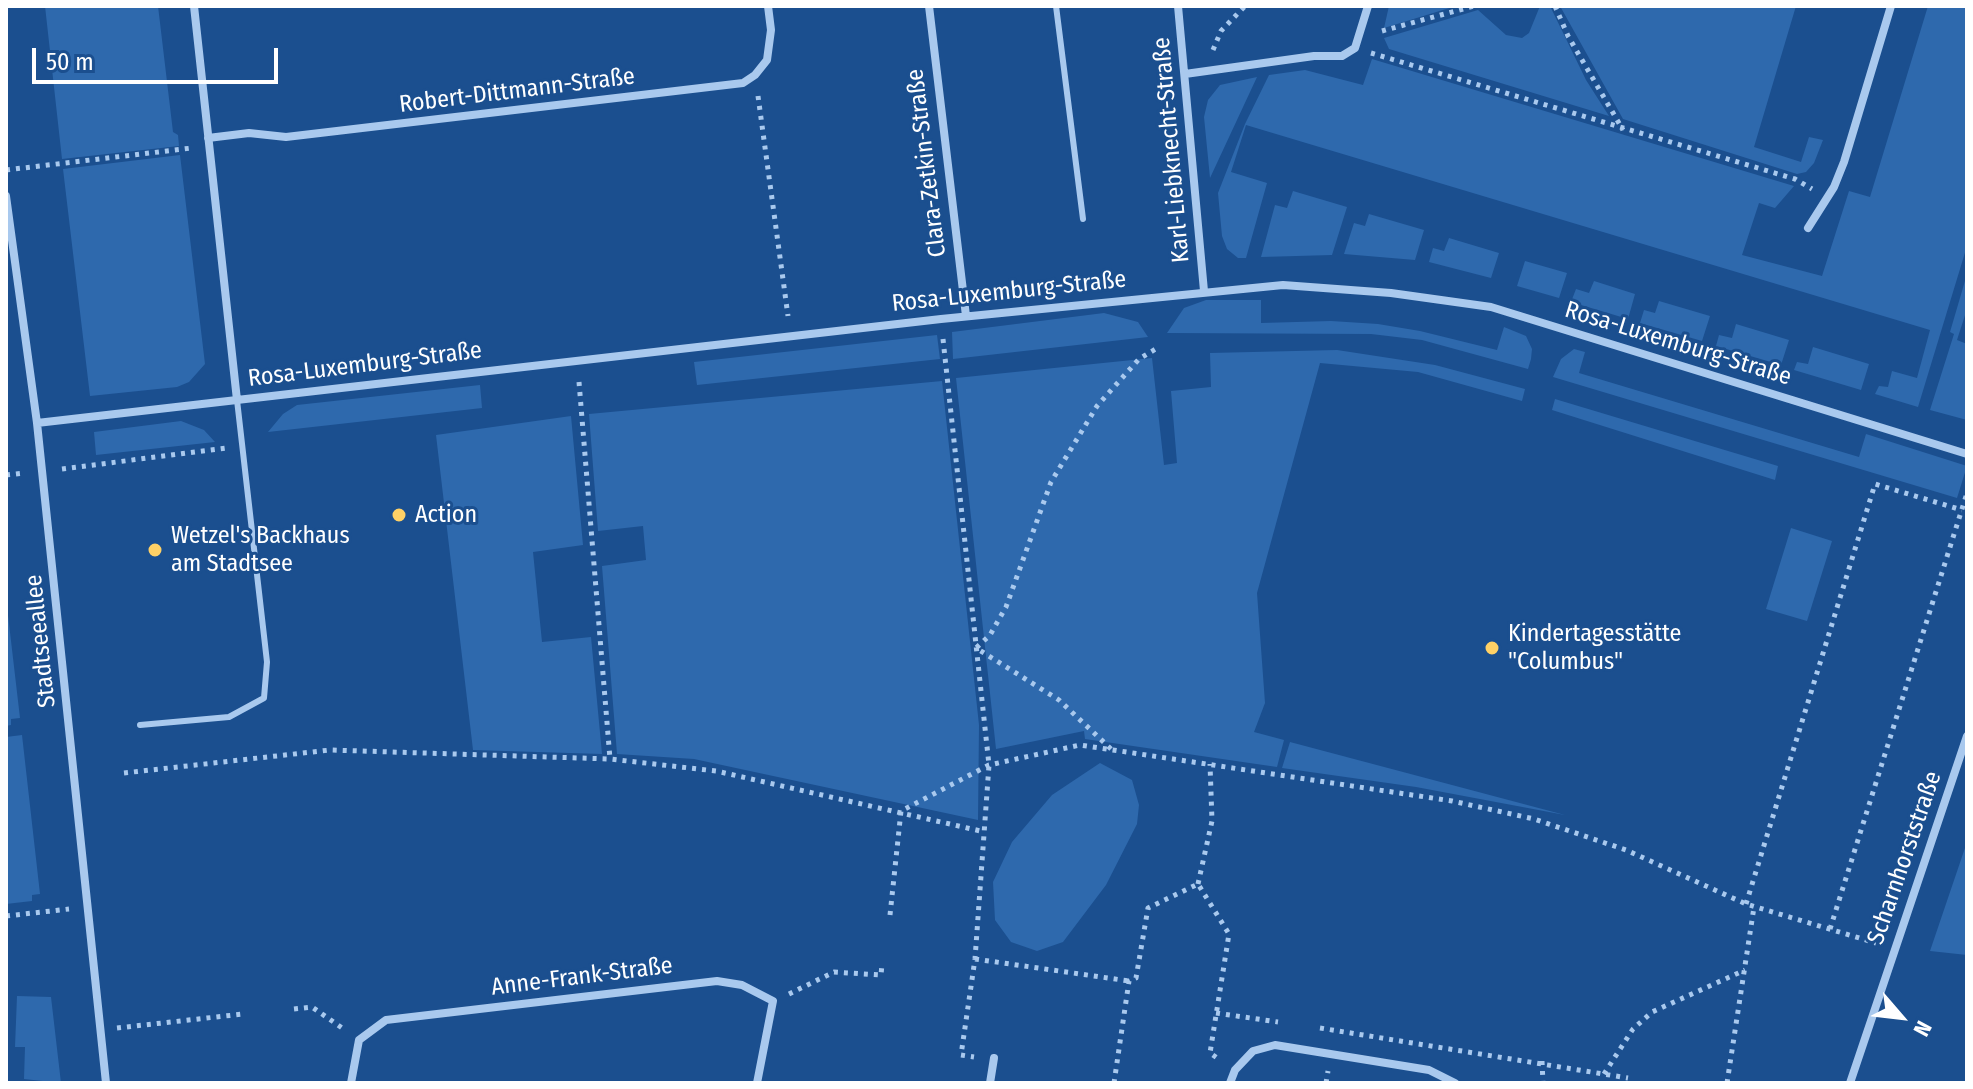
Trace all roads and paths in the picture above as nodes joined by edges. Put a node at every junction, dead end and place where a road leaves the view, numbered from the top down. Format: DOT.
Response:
graph roads {
  1 [pos="194,6"];
  2 [pos="768,6"];
  3 [pos="929,6"];
  4 [pos="1056,6"];
  5 [pos="1178,6"];
  6 [pos="1245,6"];
  7 [pos="1368,6"];
  8 [pos="1474,6"];
  9 [pos="1555,6"];
  10 [pos="1891,6"];
  11 [pos="1356,43"];
  12 [pos="1203,71"];
  13 [pos="1185,74"];
  14 [pos="755,75"];
  15 [pos="1623,131"];
  16 [pos="208,142"];
  17 [pos="6,170"];
  18 [pos="6,196"];
  19 [pos="1827,197"];
  20 [pos="1083,219"];
  21 [pos="1808,228"];
  22 [pos="1204,291"];
  23 [pos="966,316"];
  24 [pos="941,319"];
  25 [pos="790,336"];
  26 [pos="1159,347"];
  27 [pos="577,361"];
  28 [pos="237,400"];
  29 [pos="37,423"];
  30 [pos="243,446"];
  31 [pos="1967,454"];
  32 [pos="42,471"];
  33 [pos="6,475"];
  34 [pos="1967,493"];
  35 [pos="1962,510"];
  36 [pos="976,648"];
  37 [pos="140,725"];
  38 [pos="1967,736"];
  39 [pos="1112,749"];
  40 [pos="610,759"];
  41 [pos="1210,764"];
  42 [pos="989,765"];
  43 [pos="124,773"];
  44 [pos="901,811"];
  45 [pos="985,832"];
  46 [pos="1198,884"];
  47 [pos="1746,904"];
  48 [pos="90,906"];
  49 [pos="1754,907"];
  50 [pos="890,915"];
  51 [pos="6,916"];
  52 [pos="1830,929"];
  53 [pos="1896,948"];
  54 [pos="975,959"];
  55 [pos="882,964"];
  56 [pos="1745,970"];
  57 [pos="1129,981"];
  58 [pos="773,1001"];
  59 [pos="294,1009"];
  60 [pos="1216,1013"];
  61 [pos="243,1014"];
  62 [pos="1293,1024"];
  63 [pos="1309,1027"];
  64 [pos="100,1030"];
  65 [pos="359,1040"];
  66 [pos="994,1058"];
  67 [pos="1542,1061"];
  68 [pos="1235,1070"];
  69 [pos="1604,1074"];
  70 [pos="1628,1078"];
  71 [pos="106,1083"];
  72 [pos="351,1083"];
  73 [pos="757,1083"];
  74 [pos="990,1083"];
  75 [pos="1114,1083"];
  76 [pos="1230,1083"];
  77 [pos="1455,1083"];
  78 [pos="1543,1083"];
  79 [pos="1727,1083"];
  80 [pos="1850,1083"];
  1 -- 16 [label="street"];
  2 -- 14 [label="street"];
  3 -- 23 [label="street, Clara-Zetkin-Straße"];
  4 -- 20 [label="lane"];
  5 -- 13 [label="street, Karl-Liebknecht-Straße"];
  6 -- 12 [label="path"];
  7 -- 11 [label="street"];
  8 -- 11 [label="path"];
  9 -- 15 [label="path"];
  10 -- 19 [label="street"];
  11 -- 12 [label="street"];
  11 -- 15 [label="path"];
  12 -- 13 [label="street"];
  13 -- 22 [label="street, Karl-Liebknecht-Straße"];
  14 -- 16 [label="street, Robert-Dittmann-Straße"];
  14 -- 25 [label="path"];
  15 -- 19 [label="path"];
  16 -- 17 [label="path"];
  16 -- 28 [label="street"];
  18 -- 29 [label="street, Stadtseeallee"];
  19 -- 21 [label="street"];
  22 -- 23 [label="street, Rosa-Luxemburg-Straße"];
  22 -- 31 [label="street, Rosa-Luxemburg-Straße"];
  23 -- 24 [label="street, Rosa-Luxemburg-Straße"];
  24 -- 25 [label="street, Rosa-Luxemburg-Straße"];
  24 -- 36 [label="path"];
  25 -- 27 [label="street, Rosa-Luxemburg-Straße"];
  26 -- 36 [label="path"];
  27 -- 28 [label="street, Rosa-Luxemburg-Straße"];
  27 -- 40 [label="path"];
  28 -- 29 [label="street, Rosa-Luxemburg-Straße"];
  28 -- 30 [label="lane"];
  29 -- 32 [label="street, Stadtseeallee"];
  30 -- 32 [label="path"];
  30 -- 37 [label="lane"];
  32 -- 33 [label="path"];
  32 -- 48 [label="street, Stadtseeallee"];
  34 -- 35 [label="path"];
  35 -- 47 [label="path"];
  35 -- 52 [label="path"];
  36 -- 39 [label="path"];
  36 -- 42 [label="path"];
  38 -- 53 [label="street, Scharnhorststraße"];
  39 -- 41 [label="path"];
  39 -- 42 [label="path"];
  40 -- 43 [label="path"];
  40 -- 44 [label="path"];
  41 -- 46 [label="path"];
  41 -- 47 [label="path"];
  42 -- 44 [label="path"];
  42 -- 45 [label="path"];
  44 -- 45 [label="path"];
  44 -- 50 [label="path"];
  45 -- 54 [label="path"];
  46 -- 57 [label="path"];
  46 -- 60 [label="path"];
  47 -- 49 [label="path"];
  48 -- 51 [label="path"];
  48 -- 64 [label="street, Stadtseeallee"];
  49 -- 52 [label="path"];
  49 -- 56 [label="path"];
  52 -- 53 [label="path"];
  53 -- 80 [label="street, Scharnhorststraße"];
  54 -- 57 [label="path"];
  54 -- 66 [label="path"];
  55 -- 58 [label="path"];
  56 -- 69 [label="path"];
  56 -- 79 [label="path"];
  57 -- 75 [label="path"];
  58 -- 65 [label="street, Anne-Frank-Straße"];
  58 -- 73 [label="street"];
  59 -- 65 [label="path"];
  60 -- 62 [label="path"];
  60 -- 68 [label="path"];
  61 -- 64 [label="path"];
  63 -- 67 [label="path"];
  64 -- 71 [label="street, Stadtseeallee"];
  65 -- 72 [label="street"];
  66 -- 74 [label="street"];
  67 -- 69 [label="path"];
  67 -- 78 [label="path"];
  68 -- 76 [label="street"];
  68 -- 77 [label="street"];
  69 -- 70 [label="path"];
}
